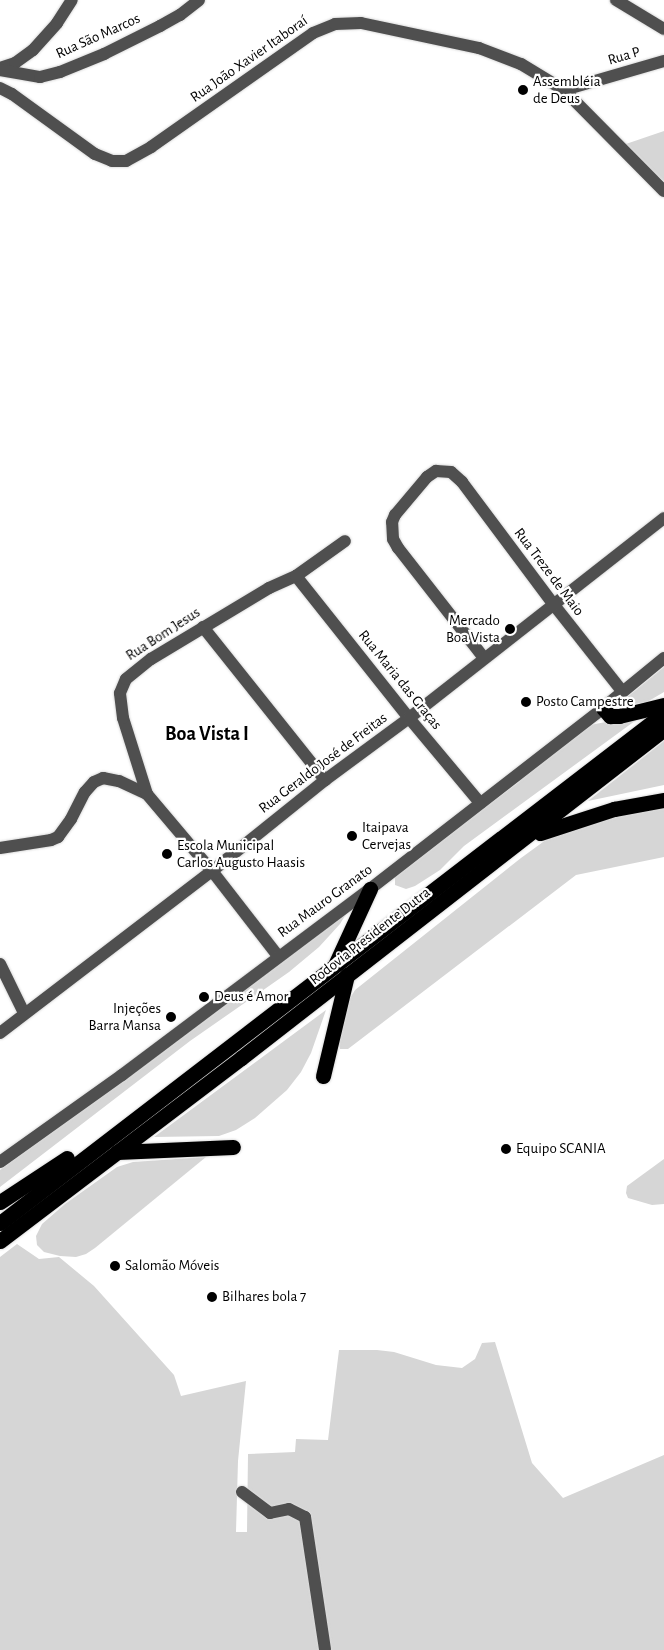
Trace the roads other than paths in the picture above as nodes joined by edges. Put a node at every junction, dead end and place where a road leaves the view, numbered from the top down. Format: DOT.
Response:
graph roads {
  1 [pos="72,0"];
  2 [pos="199,0"];
  3 [pos="616,0"];
  4 [pos="664,29"];
  5 [pos="23,58"];
  6 [pos="664,61"];
  7 [pos="1,71"];
  8 [pos="25,76"];
  9 [pos="564,90"];
  10 [pos="7,91"];
  11 [pos="664,191"];
  12 [pos="664,518"];
  13 [pos="345,541"];
  14 [pos="296,576"];
  15 [pos="554,606"];
  16 [pos="203,627"];
  17 [pos="484,658"];
  18 [pos="664,658"];
  19 [pos="622,691"];
  20 [pos="664,706"];
  21 [pos="603,708"];
  22 [pos="664,713"];
  23 [pos="409,718"];
  24 [pos="664,729"];
  25 [pos="325,780"];
  26 [pos="147,794"];
  27 [pos="664,800"];
  28 [pos="480,802"];
  29 [pos="520,842"];
  30 [pos="0,848"];
  31 [pos="212,871"];
  32 [pos="370,889"];
  33 [pos="278,956"];
  34 [pos="0,964"];
  35 [pos="340,972"];
  36 [pos="24,1013"];
  37 [pos="0,1033"];
  38 [pos="323,1076"];
  39 [pos="184,1082"];
  40 [pos="233,1147"];
  41 [pos="116,1152"];
  42 [pos="0,1162"];
  43 [pos="0,1202"];
  44 [pos="0,1223"];
  45 [pos="0,1241"];
  46 [pos="242,1492"];
  47 [pos="325,1650"];
  1 -- 5 [label="street"];
  2 -- 8 [label="street, Rua São Marcos"];
  3 -- 4 [label="street"];
  5 -- 7 [label="street"];
  5 -- 8 [label="street"];
  6 -- 9 [label="street, Rua P"];
  7 -- 8 [label="street, Rua São Marcos"];
  8 -- 10 [label="street"];
  9 -- 10 [label="street, Rua João Xavier Itaboraí"];
  9 -- 11 [label="street, Rua João Xavier Itaboraí"];
  12 -- 15 [label="street, Rua Geraldo José de Freitas"];
  13 -- 14 [label="street, Rua Bom Jesus"];
  14 -- 16 [label="street, Rua Bom Jesus"];
  14 -- 23 [label="street, Rua Maria das Graças"];
  15 -- 17 [label="street, Rua Geraldo José de Freitas"];
  15 -- 17 [label="street, Rua Treze de Maio"];
  15 -- 19 [label="street, Rua Treze de Maio"];
  16 -- 25 [label="street"];
  16 -- 26 [label="street, Rua Bom Jesus"];
  17 -- 23 [label="street, Rua Geraldo José de Freitas"];
  18 -- 19 [label="street, Rua Mauro Granato"];
  19 -- 21 [label="street, Rua Mauro Granato"];
  20 -- 21 [label="highway"];
  21 -- 28 [label="street, Rua Mauro Granato"];
  22 -- 35 [label="highway, Rodovia Presidente Dutra"];
  23 -- 25 [label="street, Rua Geraldo José de Freitas"];
  23 -- 28 [label="street, Rua Maria das Graças"];
  24 -- 29 [label="highway, Rodovia Presidente Dutra"];
  25 -- 31 [label="street, Rua Geraldo José de Freitas"];
  26 -- 30 [label="street"];
  26 -- 31 [label="street, Rua Bom Jesus"];
  27 -- 29 [label="highway"];
  28 -- 32 [label="street, Rua Mauro Granato"];
  29 -- 35 [label="highway, Rodovia Presidente Dutra"];
  31 -- 33 [label="street, Rua Bom Jesus"];
  31 -- 36 [label="street, Rua Geraldo José de Freitas"];
  32 -- 33 [label="street, Rua Mauro Granato"];
  32 -- 35 [label="highway"];
  33 -- 42 [label="street, Rua Mauro Granato"];
  34 -- 36 [label="street"];
  35 -- 38 [label="highway"];
  35 -- 39 [label="highway, Rodovia Presidente Dutra"];
  35 -- 41 [label="highway, Rodovia Presidente Dutra"];
  36 -- 37 [label="street, Rua Geraldo José de Freitas"];
  39 -- 43 [label="highway"];
  39 -- 44 [label="highway, Rodovia Presidente Dutra"];
  40 -- 41 [label="highway"];
  41 -- 45 [label="highway, Rodovia Presidente Dutra"];
  46 -- 47 [label="street"];
}
